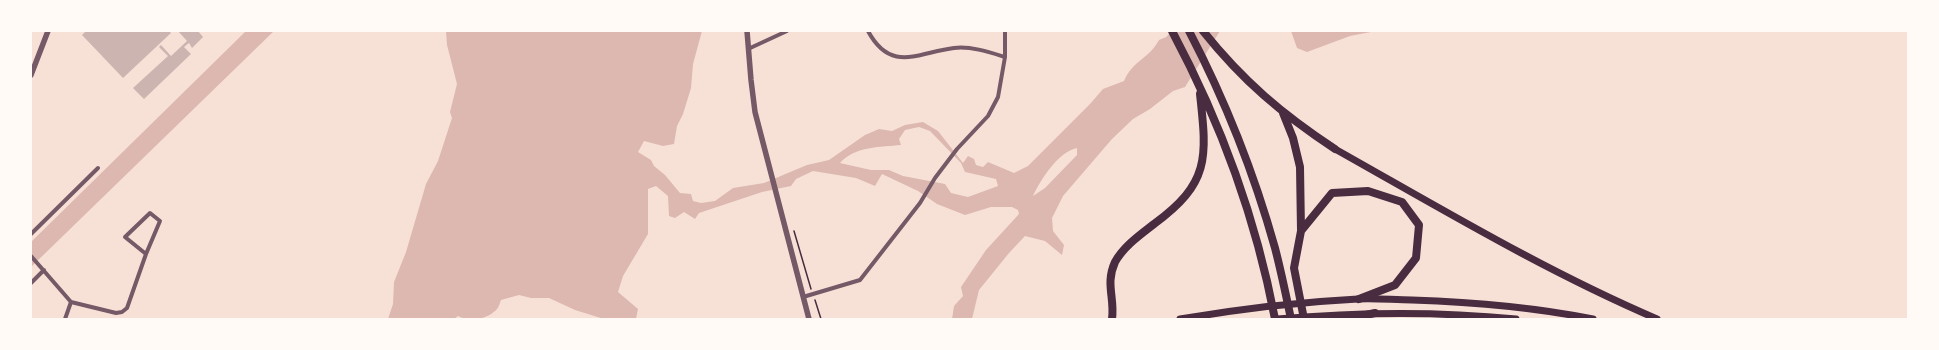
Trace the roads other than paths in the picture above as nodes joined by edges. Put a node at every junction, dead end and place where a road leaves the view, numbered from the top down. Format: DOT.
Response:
graph roads {
  1 [pos="48,31"];
  2 [pos="747,31"];
  3 [pos="787,31"];
  4 [pos="868,31"];
  5 [pos="1005,31"];
  6 [pos="1172,31"];
  7 [pos="1189,31"];
  8 [pos="1203,31"];
  9 [pos="748,49"];
  10 [pos="1005,57"];
  11 [pos="31,75"];
  12 [pos="1198,82"];
  13 [pos="1282,113"];
  14 [pos="1335,149"];
  15 [pos="98,168"];
  16 [pos="1301,231"];
  17 [pos="31,234"];
  18 [pos="146,254"];
  19 [pos="31,256"];
  20 [pos="44,270"];
  21 [pos="31,283"];
  22 [pos="1271,295"];
  23 [pos="803,297"];
  24 [pos="1359,299"];
  25 [pos="71,302"];
  26 [pos="1375,313"];
  27 [pos="1306,318"];
  28 [pos="65,319"];
  29 [pos="809,319"];
  30 [pos="1112,319"];
  31 [pos="1180,319"];
  32 [pos="1270,319"];
  33 [pos="1276,319"];
  34 [pos="1291,319"];
  35 [pos="1348,319"];
  36 [pos="1516,319"];
  37 [pos="1593,319"];
  38 [pos="1657,319"];
  1 -- 11 [label="street"];
  2 -- 9 [label="street"];
  3 -- 9 [label="street"];
  4 -- 10 [label="street"];
  5 -- 10 [label="street"];
  6 -- 12 [label="highway"];
  7 -- 34 [label="highway"];
  8 -- 13 [label="highway"];
  9 -- 23 [label="street"];
  10 -- 23 [label="street"];
  12 -- 22 [label="highway"];
  12 -- 30 [label="highway"];
  13 -- 14 [label="highway"];
  13 -- 16 [label="highway"];
  14 -- 38 [label="main road"];
  15 -- 17 [label="street"];
  16 -- 24 [label="highway"];
  16 -- 27 [label="highway"];
  18 -- 18 [label="street"];
  18 -- 25 [label="street"];
  19 -- 20 [label="street"];
  20 -- 21 [label="street"];
  20 -- 25 [label="street"];
  22 -- 32 [label="highway"];
  22 -- 33 [label="highway"];
  23 -- 29 [label="street"];
  24 -- 31 [label="main road"];
  24 -- 37 [label="main road"];
  25 -- 28 [label="street"];
  26 -- 27 [label="main road"];
  26 -- 35 [label="highway"];
  26 -- 36 [label="main road"];
  27 -- 33 [label="main road"];
}
